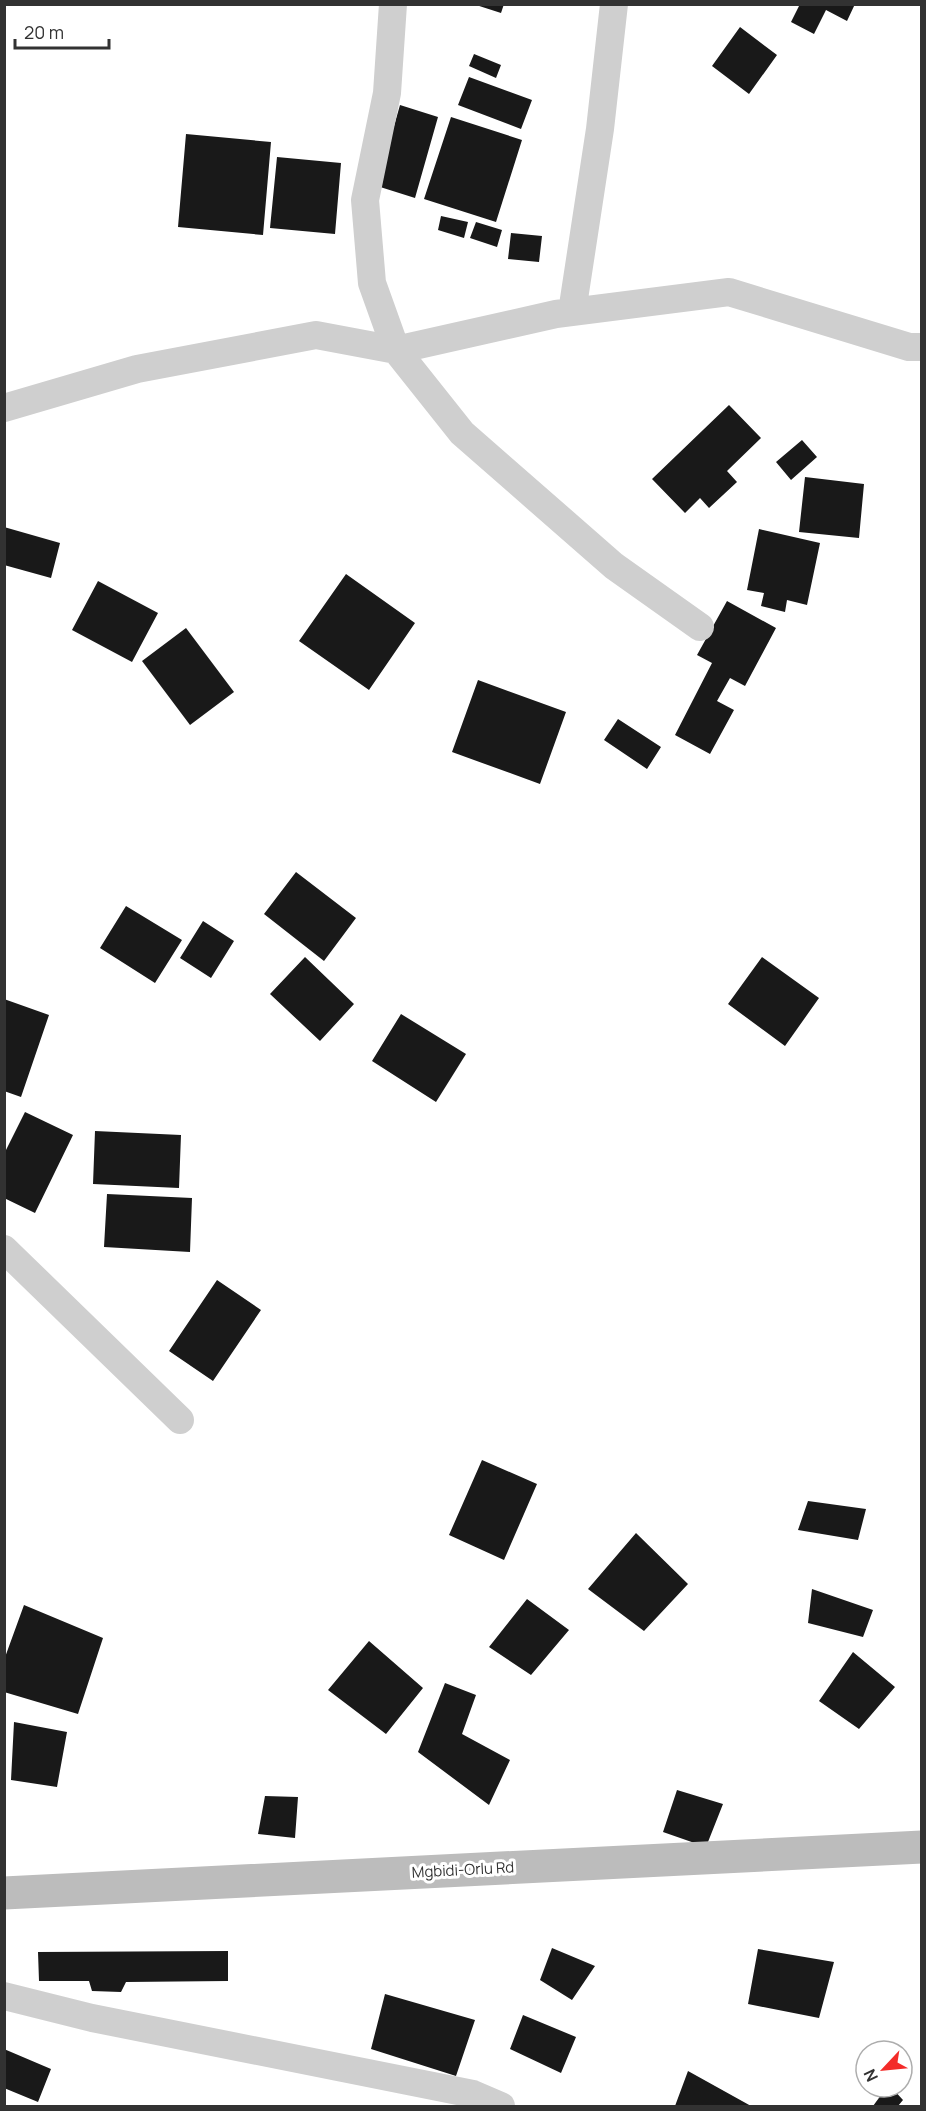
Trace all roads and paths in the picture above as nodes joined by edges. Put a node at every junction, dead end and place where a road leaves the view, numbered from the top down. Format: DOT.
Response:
graph roads {
  1 [pos="393,4"];
  2 [pos="614,4"];
  3 [pos="572,312"];
  4 [pos="921,347"];
  5 [pos="396,350"];
  6 [pos="4,408"];
  7 [pos="700,627"];
  8 [pos="4,1249"];
  9 [pos="180,1420"];
  10 [pos="921,1846"];
  11 [pos="4,1893"];
  12 [pos="4,1996"];
  13 [pos="501,2106"];
  1 -- 5 [label="street"];
  2 -- 3 [label="street"];
  3 -- 4 [label="street"];
  3 -- 5 [label="street"];
  5 -- 6 [label="street"];
  5 -- 7 [label="street"];
  8 -- 9 [label="street"];
  10 -- 11 [label="main road, Mgbidi-Orlu Rd"];
  12 -- 13 [label="street"];
}
